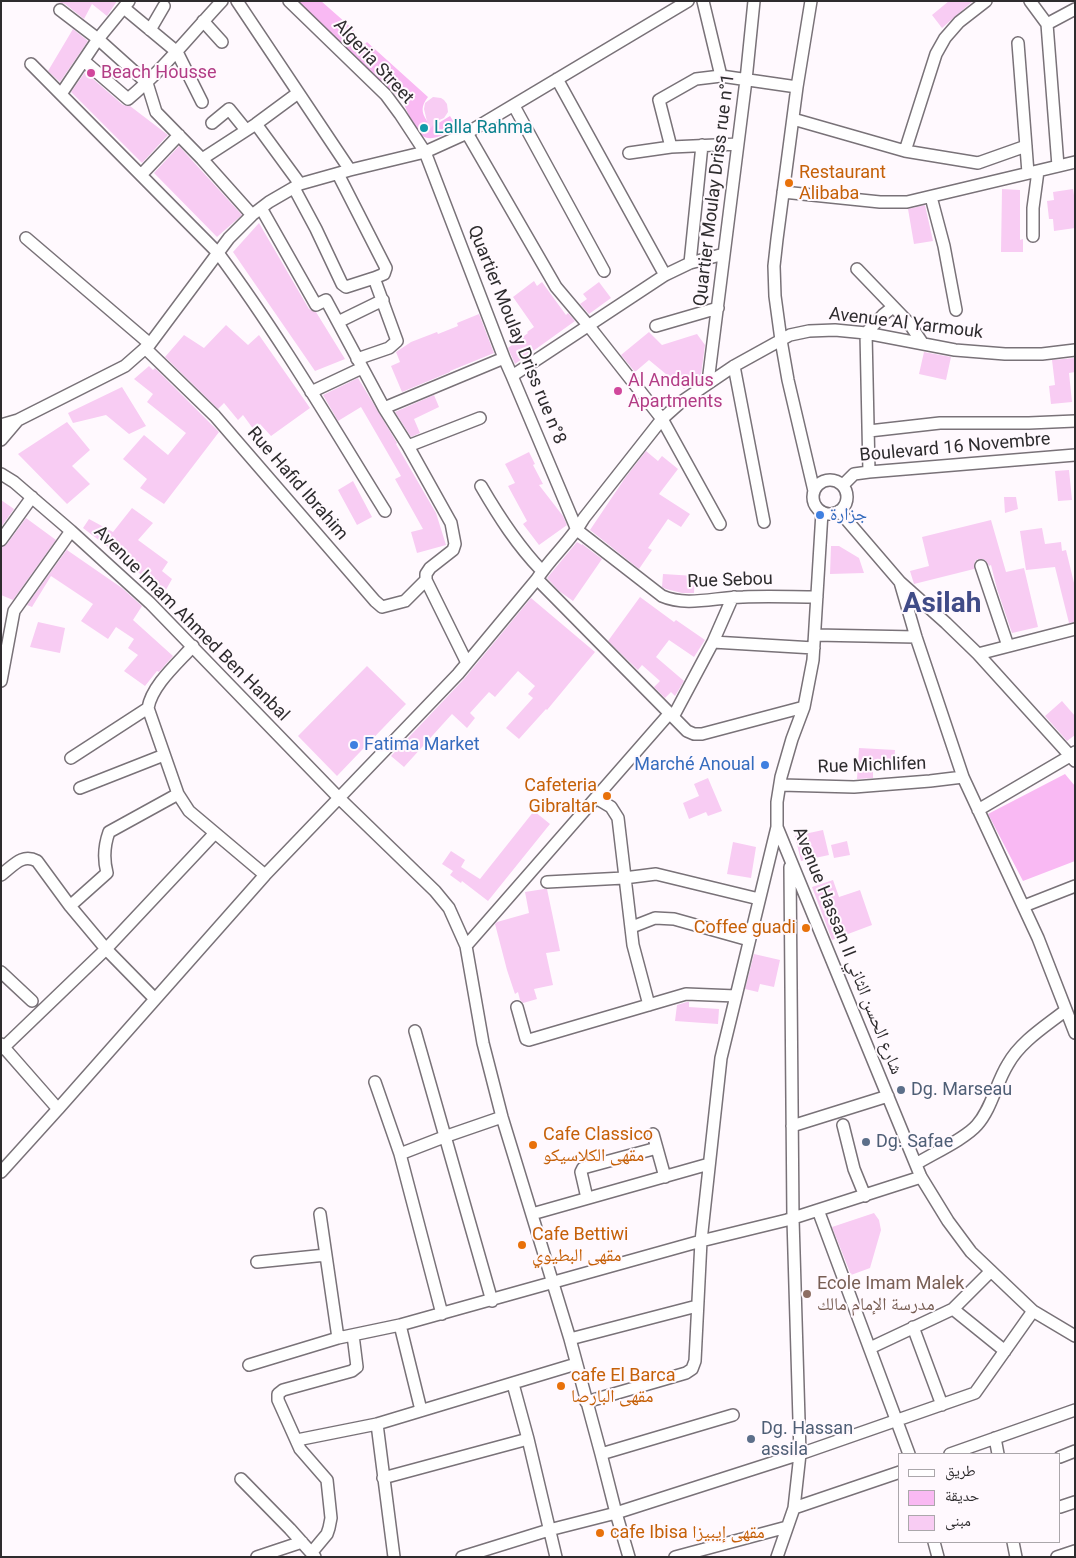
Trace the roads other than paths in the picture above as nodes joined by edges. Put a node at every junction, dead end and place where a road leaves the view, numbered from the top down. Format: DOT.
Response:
graph roads {
  1 [pos="222,1"];
  2 [pos="237,1"];
  3 [pos="290,1"];
  4 [pos="688,1"];
  5 [pos="703,1"];
  6 [pos="754,1"];
  7 [pos="811,1"];
  8 [pos="986,1"];
  9 [pos="1030,1"];
  10 [pos="127,5"];
  11 [pos="164,6"];
  12 [pos="1075,9"];
  13 [pos="60,10"];
  14 [pos="203,21"];
  15 [pos="1047,24"];
  16 [pos="150,30"];
  17 [pos="98,40"];
  18 [pos="222,42"];
  19 [pos="1018,43"];
  20 [pos="177,52"];
  21 [pos="84,61"];
  22 [pos="31,64"];
  23 [pos="721,76"];
  24 [pos="557,79"];
  25 [pos="746,80"];
  26 [pos="147,83"];
  27 [pos="797,88"];
  28 [pos="298,93"];
  29 [pos="61,94"];
  30 [pos="202,102"];
  31 [pos="514,106"];
  32 [pos="793,119"];
  33 [pos="212,123"];
  34 [pos="251,127"];
  35 [pos="466,133"];
  36 [pos="178,135"];
  37 [pos="738,144"];
  38 [pos="702,145"];
  39 [pos="1026,146"];
  40 [pos="670,147"];
  41 [pos="905,151"];
  42 [pos="424,152"];
  43 [pos="628,153"];
  44 [pos="202,159"];
  45 [pos="1075,162"];
  46 [pos="1058,166"];
  47 [pos="350,170"];
  48 [pos="1033,172"];
  49 [pos="338,174"];
  50 [pos="141,175"];
  51 [pos="297,186"];
  52 [pos="783,192"];
  53 [pos="932,197"];
  54 [pos="261,208"];
  55 [pos="252,215"];
  56 [pos="1033,236"];
  57 [pos="26,238"];
  58 [pos="218,253"];
  59 [pos="724,254"];
  60 [pos="690,263"];
  61 [pos="857,269"];
  62 [pos="604,270"];
  63 [pos="665,275"];
  64 [pos="374,278"];
  65 [pos="383,300"];
  66 [pos="893,307"];
  67 [pos="718,308"];
  68 [pos="956,310"];
  69 [pos="338,322"];
  70 [pos="588,325"];
  71 [pos="656,326"];
  72 [pos="866,333"];
  73 [pos="781,340"];
  74 [pos="923,344"];
  75 [pos="147,346"];
  76 [pos="1075,350"];
  77 [pos="504,358"];
  78 [pos="360,363"];
  79 [pos="734,366"];
  80 [pos="512,376"];
  81 [pos="708,382"];
  82 [pos="311,392"];
  83 [pos="384,408"];
  84 [pos="480,418"];
  85 [pos="662,419"];
  86 [pos="18,420"];
  87 [pos="1075,421"];
  88 [pos="1,425"];
  89 [pos="869,430"];
  90 [pos="1,440"];
  91 [pos="408,446"];
  92 [pos="1075,455"];
  93 [pos="1,466"];
  94 [pos="869,472"];
  95 [pos="1,474"];
  96 [pos="14,482"];
  97 [pos="843,485"];
  98 [pos="481,486"];
  99 [pos="814,491"];
  100 [pos="32,498"];
  101 [pos="385,511"];
  102 [pos="839,511"];
  103 [pos="822,512"];
  104 [pos="764,522"];
  105 [pos="720,524"];
  106 [pos="577,530"];
  107 [pos="72,532"];
  108 [pos="1,540"];
  109 [pos="981,566"];
  110 [pos="539,575"];
  111 [pos="426,580"];
  112 [pos="900,582"];
  113 [pos="734,597"];
  114 [pos="817,597"];
  115 [pos="1075,629"];
  116 [pos="815,635"];
  117 [pos="916,637"];
  118 [pos="713,642"];
  119 [pos="193,646"];
  120 [pos="1008,646"];
  121 [pos="814,648"];
  122 [pos="978,654"];
  123 [pos="467,663"];
  124 [pos="1,681"];
  125 [pos="804,707"];
  126 [pos="148,708"];
  127 [pos="671,716"];
  128 [pos="164,755"];
  129 [pos="1073,756"];
  130 [pos="71,758"];
  131 [pos="963,777"];
  132 [pos="781,785"];
  133 [pos="80,788"];
  134 [pos="178,794"];
  135 [pos="339,798"];
  136 [pos="596,798"];
  137 [pos="978,810"];
  138 [pos="777,827"];
  139 [pos="215,833"];
  140 [pos="790,860"];
  141 [pos="1,875"];
  142 [pos="265,875"];
  143 [pos="624,878"];
  144 [pos="547,882"];
  145 [pos="1075,886"];
  146 [pos="760,899"];
  147 [pos="70,906"];
  148 [pos="1024,906"];
  149 [pos="632,927"];
  150 [pos="749,940"];
  151 [pos="466,946"];
  152 [pos="106,949"];
  153 [pos="1,972"];
  154 [pos="736,996"];
  155 [pos="156,999"];
  156 [pos="32,1001"];
  157 [pos="649,1005"];
  158 [pos="517,1007"];
  159 [pos="1066,1010"];
  160 [pos="415,1031"];
  161 [pos="1075,1034"];
  162 [pos="2,1047"];
  163 [pos="375,1082"];
  164 [pos="888,1096"];
  165 [pos="58,1108"];
  166 [pos="502,1118"];
  167 [pos="844,1124"];
  168 [pos="792,1126"];
  169 [pos="653,1134"];
  170 [pos="444,1137"];
  171 [pos="657,1148"];
  172 [pos="400,1154"];
  173 [pos="709,1164"];
  174 [pos="916,1164"];
  175 [pos="1,1172"];
  176 [pos="665,1176"];
  177 [pos="921,1177"];
  178 [pos="865,1196"];
  179 [pos="587,1198"];
  180 [pos="818,1210"];
  181 [pos="320,1214"];
  182 [pos="532,1214"];
  183 [pos="793,1219"];
  184 [pos="701,1241"];
  185 [pos="326,1255"];
  186 [pos="257,1262"];
  187 [pos="991,1271"];
  188 [pos="552,1282"];
  189 [pos="492,1300"];
  190 [pos="697,1306"];
  191 [pos="953,1309"];
  192 [pos="1033,1310"];
  193 [pos="442,1314"];
  194 [pos="400,1325"];
  195 [pos="913,1327"];
  196 [pos="353,1335"];
  197 [pos="1075,1336"];
  198 [pos="338,1338"];
  199 [pos="570,1339"];
  200 [pos="870,1348"];
  201 [pos="1004,1351"];
  202 [pos="576,1364"];
  203 [pos="249,1365"];
  204 [pos="513,1384"];
  205 [pos="586,1402"];
  206 [pos="942,1405"];
  207 [pos="421,1410"];
  208 [pos="1075,1410"];
  209 [pos="733,1415"];
  210 [pos="897,1421"];
  211 [pos="377,1424"];
  212 [pos="995,1438"];
  213 [pos="528,1439"];
  214 [pos="297,1440"];
  215 [pos="1075,1451"];
  216 [pos="909,1453"];
  217 [pos="953,1453"];
  218 [pos="998,1453"];
  219 [pos="601,1454"];
  220 [pos="800,1454"];
  221 [pos="1061,1457"];
  222 [pos="898,1473"];
  223 [pos="383,1478"];
  224 [pos="240,1479"];
  225 [pos="1075,1502"];
  226 [pos="1061,1507"];
  227 [pos="794,1508"];
  228 [pos="616,1513"];
  229 [pos="787,1527"];
  230 [pos="549,1530"];
  231 [pos="302,1542"];
  232 [pos="934,1543"];
  233 [pos="1013,1543"];
  234 [pos="1075,1550"];
  235 [pos="313,1554"];
  236 [pos="258,1557"];
  237 [pos="394,1557"];
  238 [pos="462,1557"];
  239 [pos="556,1557"];
  240 [pos="629,1557"];
  241 [pos="675,1557"];
  242 [pos="777,1557"];
  243 [pos="938,1557"];
  244 [pos="1016,1557"];
  245 [pos="1058,1557"];
  1 -- 14 [label="street"];
  2 -- 28 [label="street"];
  3 -- 42 [label="street, Algeria Street"];
  4 -- 24 [label="street"];
  5 -- 23 [label="street"];
  6 -- 25 [label="street, Quartier Moulay Driss rue n°1"];
  7 -- 27 [label="street"];
  8 -- 41 [label="street"];
  9 -- 15 [label="street"];
  10 -- 16 [label="street"];
  10 -- 17 [label="street"];
  11 -- 16 [label="street"];
  12 -- 15 [label="street"];
  13 -- 17 [label="street"];
  14 -- 18 [label="street"];
  14 -- 20 [label="street"];
  15 -- 46 [label="street"];
  16 -- 20 [label="street"];
  17 -- 21 [label="street"];
  17 -- 26 [label="street"];
  19 -- 39 [label="street"];
  20 -- 26 [label="street"];
  20 -- 30 [label="street"];
  21 -- 26 [label="street"];
  21 -- 29 [label="street"];
  22 -- 29 [label="street"];
  23 -- 25 [label="street"];
  23 -- 40 [label="street"];
  24 -- 31 [label="street"];
  24 -- 63 [label="street"];
  25 -- 27 [label="street"];
  25 -- 37 [label="street, Quartier Moulay Driss rue n°1"];
  26 -- 36 [label="street"];
  27 -- 32 [label="street"];
  28 -- 34 [label="street"];
  28 -- 47 [label="street"];
  29 -- 50 [label="street"];
  31 -- 35 [label="street"];
  31 -- 62 [label="street"];
  32 -- 41 [label="street"];
  32 -- 52 [label="street"];
  33 -- 34 [label="street"];
  34 -- 44 [label="street"];
  34 -- 51 [label="street"];
  35 -- 42 [label="street"];
  35 -- 70 [label="street"];
  36 -- 44 [label="street"];
  36 -- 50 [label="street"];
  37 -- 38 [label="street"];
  37 -- 59 [label="street, Quartier Moulay Driss rue n°1"];
  38 -- 40 [label="street"];
  38 -- 60 [label="street"];
  39 -- 41 [label="street"];
  39 -- 48 [label="street"];
  40 -- 43 [label="street"];
  42 -- 47 [label="street"];
  42 -- 77 [label="street, Quartier Moulay Driss rue n°8"];
  44 -- 55 [label="street"];
  45 -- 46 [label="street"];
  46 -- 48 [label="street"];
  47 -- 49 [label="street"];
  48 -- 53 [label="street"];
  48 -- 56 [label="street"];
  49 -- 51 [label="street"];
  49 -- 64 [label="street"];
  50 -- 58 [label="street"];
  51 -- 54 [label="street"];
  51 -- 64 [label="street"];
  52 -- 53 [label="street"];
  52 -- 73 [label="street"];
  53 -- 68 [label="street"];
  54 -- 55 [label="street"];
  54 -- 69 [label="street"];
  55 -- 58 [label="street"];
  57 -- 75 [label="street"];
  58 -- 75 [label="street"];
  58 -- 82 [label="street"];
  59 -- 60 [label="street"];
  59 -- 67 [label="street, Quartier Moulay Driss rue n°1"];
  60 -- 63 [label="street"];
  61 -- 66 [label="street"];
  63 -- 70 [label="street"];
  64 -- 65 [label="street"];
  65 -- 69 [label="street"];
  65 -- 78 [label="street"];
  66 -- 72 [label="street"];
  66 -- 74 [label="street"];
  67 -- 71 [label="street"];
  67 -- 81 [label="street, Quartier Moulay Driss rue n°1"];
  69 -- 78 [label="street"];
  70 -- 80 [label="street"];
  70 -- 85 [label="street"];
  72 -- 73 [label="street, Avenue Al Yarmouk"];
  72 -- 74 [label="street, Avenue Al Yarmouk"];
  72 -- 89 [label="street"];
  73 -- 79 [label="street, Avenue Al Yarmouk"];
  73 -- 99 [label="street"];
  74 -- 76 [label="street, Avenue Al Yarmouk"];
  75 -- 86 [label="street"];
  75 -- 111 [label="street, Rue Hafid Ibrahim"];
  77 -- 80 [label="street, Quartier Moulay Driss rue n°8"];
  77 -- 83 [label="street"];
  78 -- 82 [label="street"];
  78 -- 83 [label="street"];
  79 -- 81 [label="street, Avenue Al Yarmouk"];
  79 -- 104 [label="street"];
  80 -- 106 [label="street, Quartier Moulay Driss rue n°8"];
  81 -- 85 [label="street, Avenue Al Yarmouk"];
  82 -- 101 [label="street"];
  83 -- 91 [label="street"];
  84 -- 91 [label="street"];
  85 -- 105 [label="street"];
  85 -- 106 [label="street, Avenue Al Yarmouk"];
  86 -- 88 [label="street"];
  86 -- 90 [label="street"];
  87 -- 89 [label="street"];
  89 -- 94 [label="street"];
  91 -- 111 [label="street"];
  92 -- 94 [label="street, Boulevard 16 Novembre"];
  93 -- 96 [label="street, Avenue Imam Ahmed Ben Hanbal"];
  94 -- 97 [label="street, Boulevard 16 Novembre"];
  95 -- 96 [label="street, Avenue Imam Ahmed Ben Hanbal"];
  96 -- 100 [label="street, Avenue Imam Ahmed Ben Hanbal"];
  97 -- 99 [label="street"];
  97 -- 102 [label="street"];
  98 -- 110 [label="street"];
  99 -- 103 [label="street"];
  100 -- 107 [label="street, Avenue Imam Ahmed Ben Hanbal"];
  100 -- 108 [label="street"];
  102 -- 103 [label="street"];
  102 -- 112 [label="street"];
  103 -- 114 [label="street, Avenue Hassan II شارع الحسن الثاني"];
  106 -- 110 [label="street, Avenue Al Yarmouk"];
  106 -- 113 [label="street, Rue Sebou"];
  107 -- 119 [label="street, Avenue Imam Ahmed Ben Hanbal"];
  107 -- 124 [label="street"];
  109 -- 120 [label="street"];
  110 -- 123 [label="street, Avenue Al Yarmouk"];
  110 -- 127 [label="street"];
  111 -- 123 [label="street"];
  112 -- 117 [label="street"];
  112 -- 122 [label="street"];
  113 -- 114 [label="street, Rue Sebou"];
  113 -- 118 [label="street"];
  114 -- 116 [label="street, Avenue Hassan II شارع الحسن الثاني"];
  115 -- 120 [label="street"];
  116 -- 117 [label="street"];
  116 -- 121 [label="street, Avenue Hassan II شارع الحسن الثاني"];
  117 -- 131 [label="street"];
  118 -- 121 [label="street"];
  118 -- 127 [label="street"];
  119 -- 126 [label="street"];
  119 -- 135 [label="street, Avenue Imam Ahmed Ben Hanbal"];
  120 -- 122 [label="street"];
  121 -- 125 [label="street, Avenue Hassan II شارع الحسن الثاني"];
  122 -- 129 [label="street"];
  123 -- 135 [label="street, Avenue Al Yarmouk"];
  125 -- 127 [label="street"];
  125 -- 132 [label="street, Avenue Hassan II شارع الحسن الثاني"];
  126 -- 128 [label="street"];
  126 -- 130 [label="street"];
  127 -- 136 [label="street"];
  128 -- 133 [label="street"];
  128 -- 134 [label="street"];
  129 -- 137 [label="street"];
  131 -- 132 [label="street, Rue Michlifen"];
  131 -- 137 [label="street"];
  132 -- 138 [label="street, Avenue Hassan II شارع الحسن الثاني"];
  134 -- 139 [label="street"];
  134 -- 147 [label="street"];
  135 -- 142 [label="street, Avenue Al Yarmouk"];
  135 -- 151 [label="street, Avenue Imam Ahmed Ben Hanbal"];
  136 -- 143 [label="street"];
  136 -- 151 [label="street"];
  137 -- 148 [label="street"];
  138 -- 140 [label="street, Avenue Hassan II شارع الحسن الثاني"];
  138 -- 146 [label="street"];
  139 -- 142 [label="street"];
  139 -- 152 [label="street"];
  140 -- 164 [label="street, Avenue Hassan II شارع الحسن الثاني"];
  140 -- 168 [label="street"];
  141 -- 147 [label="street"];
  142 -- 155 [label="street, Avenue Al Yarmouk"];
  143 -- 144 [label="street"];
  143 -- 146 [label="street"];
  143 -- 149 [label="street"];
  145 -- 148 [label="street"];
  146 -- 150 [label="street"];
  147 -- 152 [label="street"];
  148 -- 159 [label="street"];
  149 -- 150 [label="street"];
  149 -- 157 [label="street"];
  150 -- 154 [label="street"];
  151 -- 166 [label="street, Avenue Imam Ahmed Ben Hanbal"];
  152 -- 155 [label="street"];
  152 -- 162 [label="street"];
  153 -- 156 [label="street"];
  154 -- 157 [label="street"];
  154 -- 173 [label="street"];
  155 -- 165 [label="street, Avenue Al Yarmouk"];
  157 -- 158 [label="street"];
  159 -- 161 [label="street"];
  159 -- 174 [label="street"];
  160 -- 170 [label="street"];
  162 -- 165 [label="street"];
  163 -- 172 [label="street"];
  164 -- 168 [label="street"];
  164 -- 174 [label="street, Avenue Hassan II شارع الحسن الثاني"];
  165 -- 175 [label="street, Avenue Al Yarmouk"];
  166 -- 170 [label="street"];
  166 -- 182 [label="street, Avenue Imam Ahmed Ben Hanbal"];
  167 -- 178 [label="street"];
  168 -- 183 [label="street"];
  169 -- 171 [label="street"];
  170 -- 172 [label="street"];
  170 -- 189 [label="street"];
  171 -- 176 [label="street"];
  171 -- 179 [label="street"];
  172 -- 193 [label="street"];
  173 -- 176 [label="street"];
  173 -- 184 [label="street"];
  174 -- 177 [label="street, Avenue Hassan II شارع الحسن الثاني"];
  176 -- 179 [label="street"];
  177 -- 178 [label="street"];
  177 -- 187 [label="street, Avenue Hassan II شارع الحسن الثاني"];
  178 -- 180 [label="street"];
  179 -- 182 [label="street"];
  180 -- 183 [label="street"];
  180 -- 200 [label="street"];
  181 -- 185 [label="street"];
  182 -- 188 [label="street, Avenue Imam Ahmed Ben Hanbal"];
  183 -- 184 [label="street"];
  183 -- 220 [label="street"];
  184 -- 188 [label="street"];
  184 -- 190 [label="street"];
  185 -- 186 [label="street"];
  185 -- 198 [label="street"];
  187 -- 191 [label="street"];
  187 -- 192 [label="street, Avenue Hassan II شارع الحسن الثاني"];
  188 -- 189 [label="street"];
  188 -- 199 [label="street, Avenue Imam Ahmed Ben Hanbal"];
  189 -- 193 [label="street"];
  190 -- 199 [label="street"];
  190 -- 205 [label="street"];
  191 -- 195 [label="street"];
  191 -- 201 [label="street"];
  192 -- 197 [label="street, Avenue Hassan II شارع الحسن الثاني"];
  192 -- 201 [label="street"];
  193 -- 194 [label="street"];
  194 -- 196 [label="street"];
  194 -- 207 [label="street"];
  195 -- 200 [label="street"];
  195 -- 206 [label="street"];
  196 -- 198 [label="street"];
  196 -- 214 [label="street"];
  198 -- 203 [label="street"];
  199 -- 202 [label="street, Avenue Imam Ahmed Ben Hanbal"];
  200 -- 210 [label="street"];
  201 -- 206 [label="street"];
  202 -- 204 [label="street"];
  202 -- 205 [label="street, Avenue Imam Ahmed Ben Hanbal"];
  204 -- 207 [label="street"];
  204 -- 213 [label="street"];
  205 -- 219 [label="street, Avenue Imam Ahmed Ben Hanbal"];
  206 -- 210 [label="street"];
  207 -- 211 [label="street"];
  208 -- 212 [label="street"];
  209 -- 219 [label="street"];
  210 -- 216 [label="street"];
  210 -- 220 [label="street"];
  211 -- 214 [label="street"];
  211 -- 223 [label="street"];
  212 -- 217 [label="street"];
  212 -- 218 [label="street"];
  213 -- 223 [label="street"];
  213 -- 230 [label="street"];
  214 -- 235 [label="street"];
  215 -- 221 [label="street"];
  219 -- 228 [label="street, Avenue Imam Ahmed Ben Hanbal"];
  220 -- 227 [label="street"];
  220 -- 228 [label="street"];
  222 -- 227 [label="street"];
  223 -- 237 [label="street"];
  224 -- 231 [label="street"];
  225 -- 226 [label="street"];
  227 -- 229 [label="street"];
  228 -- 230 [label="street"];
  228 -- 240 [label="street, Avenue Imam Ahmed Ben Hanbal"];
  229 -- 241 [label="street"];
  229 -- 242 [label="street"];
  230 -- 238 [label="street"];
  230 -- 239 [label="street"];
  231 -- 235 [label="street"];
  231 -- 236 [label="street"];
  232 -- 243 [label="street"];
  233 -- 244 [label="street"];
  234 -- 245 [label="street"];
}
